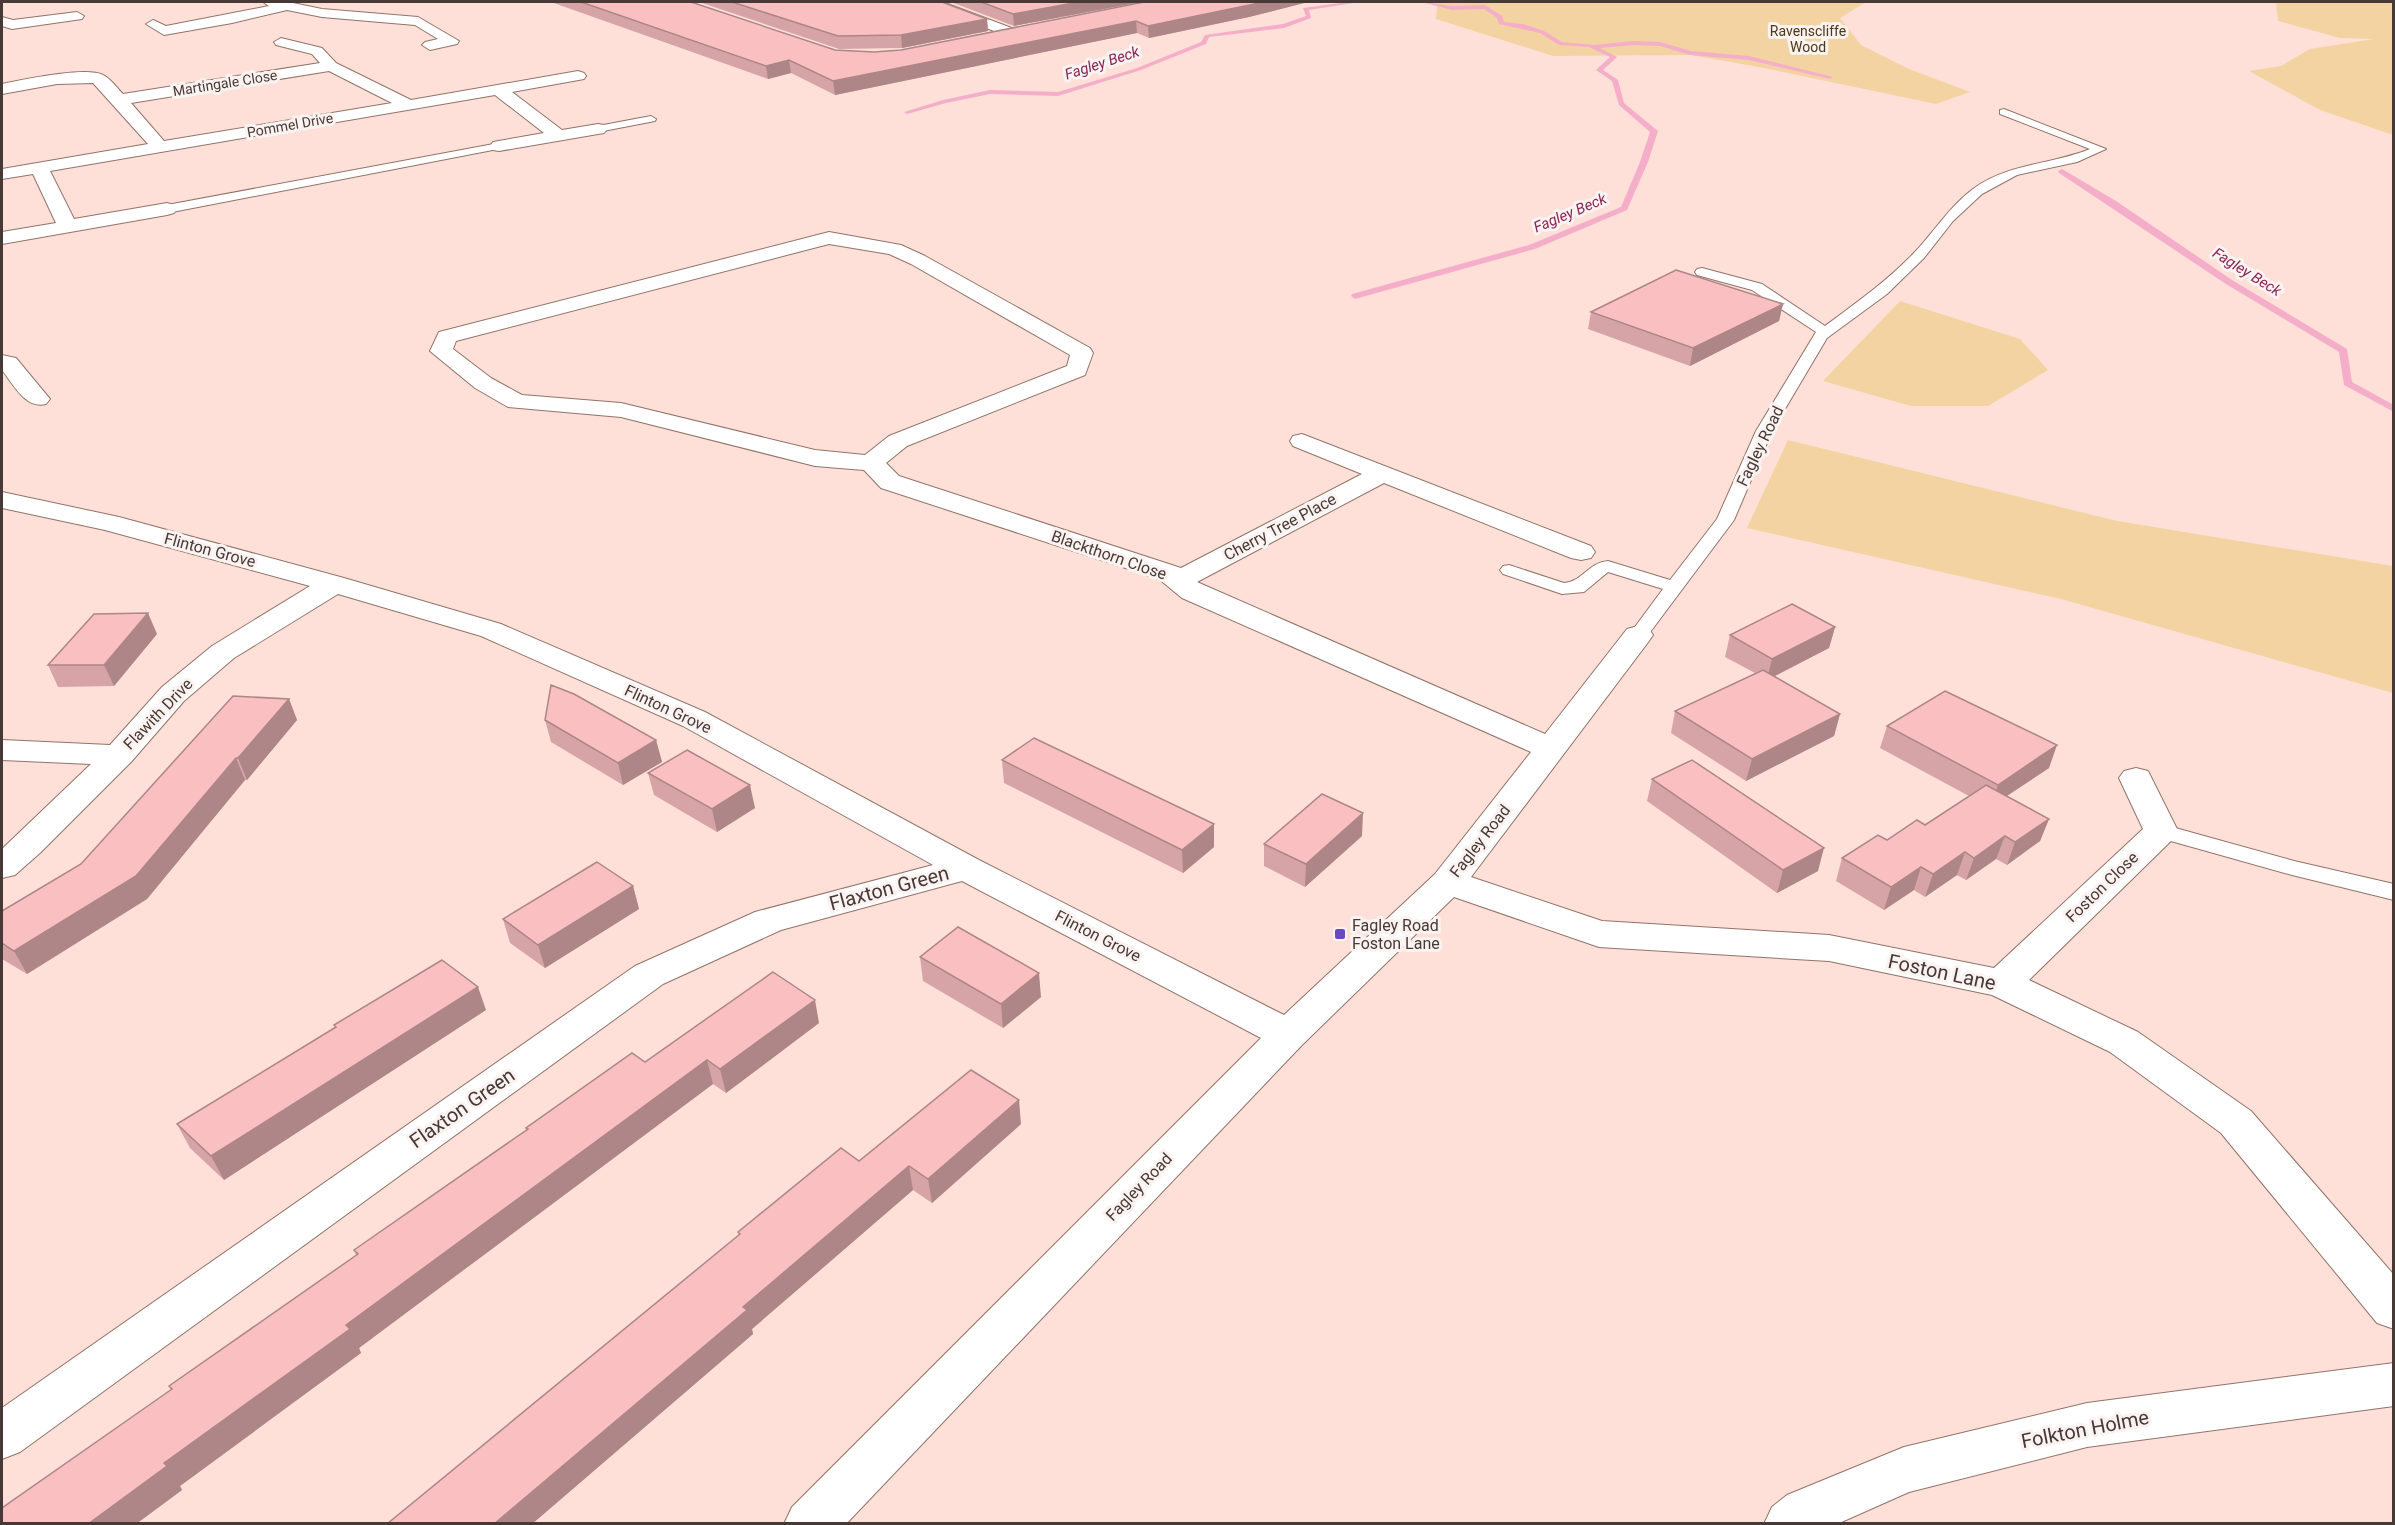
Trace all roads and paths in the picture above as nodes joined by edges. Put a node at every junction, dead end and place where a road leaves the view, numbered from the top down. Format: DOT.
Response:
graph roads {
  1 [pos="270,2"];
  2 [pos="941,5"];
  3 [pos="285,6"];
  4 [pos="77,16"];
  5 [pos="5,24"];
  6 [pos="153,24"];
  7 [pos="979,39"];
  8 [pos="281,42"];
  9 [pos="430,45"];
  10 [pos="331,66"];
  11 [pos="578,76"];
  12 [pos="2,89"];
  13 [pos="499,90"];
  14 [pos="119,100"];
  15 [pos="408,105"];
  16 [pos="2004,112"];
  17 [pos="651,119"];
  18 [pos="598,129"];
  19 [pos="559,136"];
  20 [pos="499,146"];
  21 [pos="160,147"];
  22 [pos="39,168"];
  23 [pos="2,174"];
  24 [pos="167,209"];
  25 [pos="68,227"];
  26 [pos="2,238"];
  27 [pos="1702,272"];
  28 [pos="1826,332"];
  29 [pos="2,362"];
  30 [pos="38,399"];
  31 [pos="1302,441"];
  32 [pos="872,463"];
  33 [pos="1381,474"];
  34 [pos="2,500"];
  35 [pos="1581,552"];
  36 [pos="1509,570"];
  37 [pos="1178,581"];
  38 [pos="334,584"];
  39 [pos="1674,587"];
  40 [pos="1638,635"];
  41 [pos="1551,749"];
  42 [pos="2,750"];
  43 [pos="119,755"];
  44 [pos="2136,778"];
  45 [pos="2161,831"];
  46 [pos="2,867"];
  47 [pos="966,868"];
  48 [pos="1448,882"];
  49 [pos="2394,892"];
  50 [pos="2002,983"];
  51 [pos="1288,1035"];
  52 [pos="2394,1309"];
  53 [pos="2394,1384"];
  54 [pos="2,1436"];
  55 [pos="810,1524"];
  56 [pos="1790,1524"];
  1 -- 3 [label="street"];
  2 -- 7 [label="street"];
  3 -- 6 [label="street"];
  3 -- 9 [label="street"];
  4 -- 5 [label="street"];
  8 -- 10 [label="street"];
  10 -- 14 [label="street, Martingale Close"];
  10 -- 15 [label="street"];
  11 -- 13 [label="street, Pommel Drive"];
  12 -- 14 [label="street"];
  13 -- 15 [label="street, Pommel Drive"];
  13 -- 19 [label="street"];
  14 -- 21 [label="street"];
  15 -- 21 [label="street, Pommel Drive"];
  16 -- 28 [label="lane, Fagley Road"];
  17 -- 18 [label="lane"];
  18 -- 19 [label="street"];
  19 -- 20 [label="street"];
  20 -- 24 [label="lane"];
  21 -- 22 [label="street, Pommel Drive"];
  22 -- 23 [label="street, Pommel Drive"];
  22 -- 25 [label="street"];
  24 -- 25 [label="street"];
  25 -- 26 [label="street"];
  27 -- 28 [label="lane"];
  28 -- 39 [label="lane, Fagley Road"];
  29 -- 30 [label="street"];
  31 -- 33 [label="street"];
  32 -- 32 [label="street"];
  32 -- 37 [label="street, Blackthorn Close"];
  33 -- 35 [label="street"];
  33 -- 37 [label="street, Cherry Tree Place"];
  34 -- 38 [label="street, Flinton Grove"];
  36 -- 39 [label="lane"];
  37 -- 41 [label="street, Blackthorn Close"];
  38 -- 43 [label="street, Flawith Drive"];
  38 -- 47 [label="street, Flinton Grove"];
  39 -- 40 [label="lane, Fagley Road"];
  40 -- 41 [label="street, Fagley Road"];
  41 -- 48 [label="street, Fagley Road"];
  42 -- 43 [label="street"];
  43 -- 46 [label="street, Flawith Drive"];
  44 -- 45 [label="street"];
  45 -- 49 [label="lane"];
  45 -- 50 [label="street, Foston Close"];
  47 -- 51 [label="street, Flinton Grove"];
  47 -- 54 [label="street, Flaxton Green"];
  48 -- 50 [label="street, Foston Lane"];
  48 -- 51 [label="street, Fagley Road"];
  50 -- 52 [label="street, Foston Lane"];
  51 -- 55 [label="street, Fagley Road"];
  53 -- 56 [label="street, Folkton Holme"];
}
